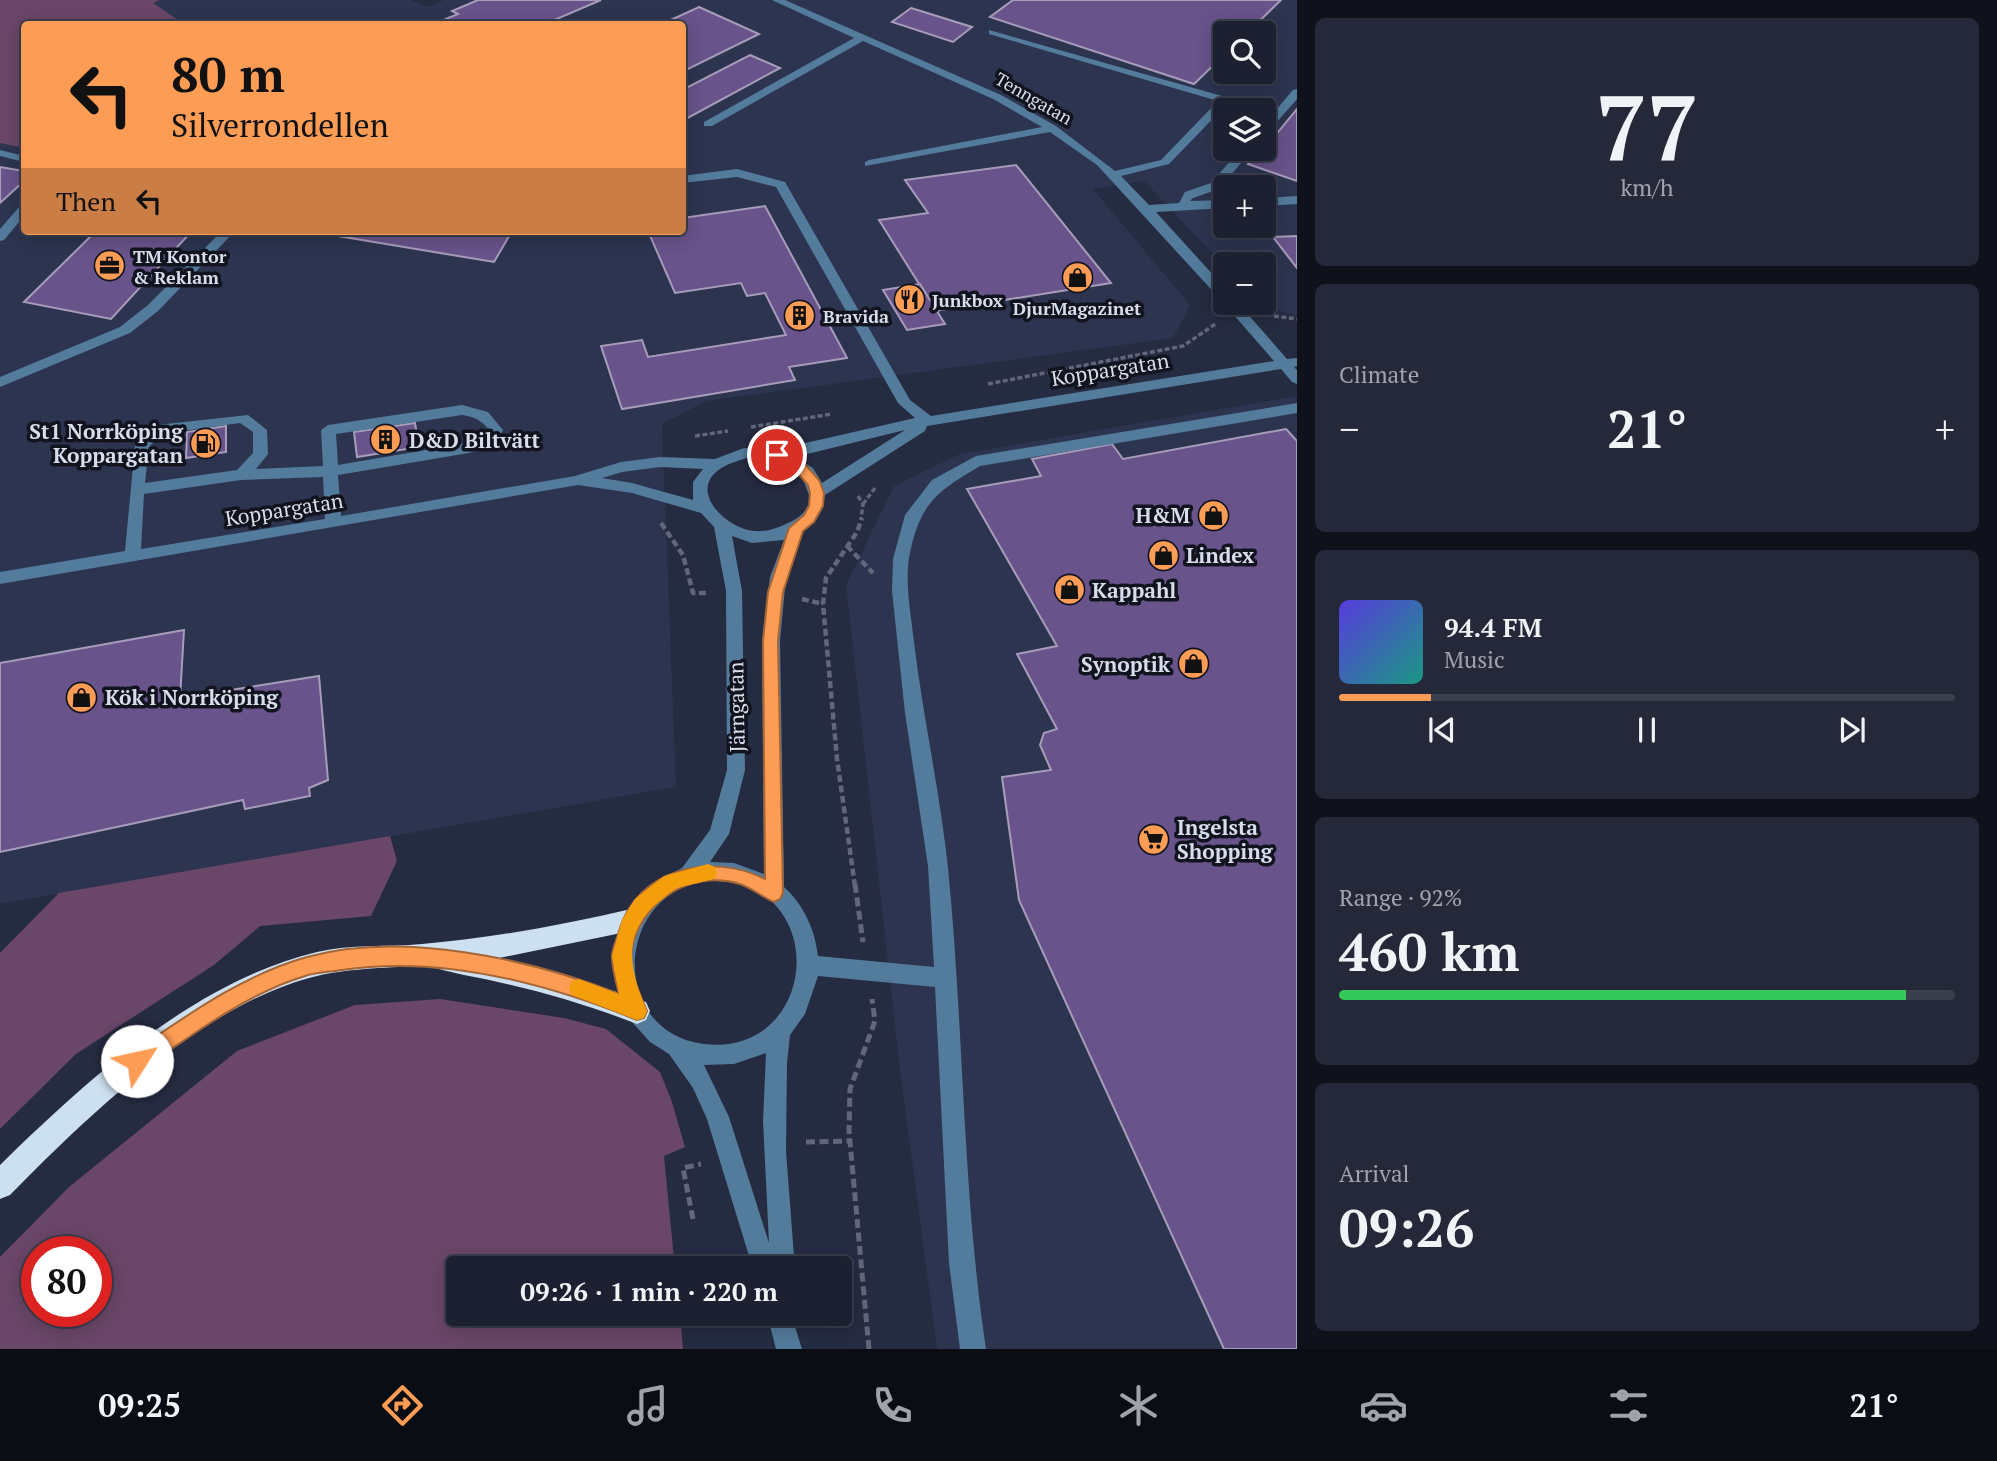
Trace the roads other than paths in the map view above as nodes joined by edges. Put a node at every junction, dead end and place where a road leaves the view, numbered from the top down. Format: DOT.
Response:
graph roads {
  1 [pos="777,0"];
  2 [pos="993,32"];
  3 [pos="863,37"];
  4 [pos="1297,92"];
  5 [pos="1276,116"];
  6 [pos="708,124"];
  7 [pos="1052,128"];
  8 [pos="0,153"];
  9 [pos="21,158"];
  10 [pos="1237,161"];
  11 [pos="869,164"];
  12 [pos="1112,175"];
  13 [pos="686,179"];
  14 [pos="1297,200"];
  15 [pos="1276,201"];
  16 [pos="1213,205"];
  17 [pos="1187,206"];
  18 [pos="1147,209"];
  19 [pos="21,212"];
  20 [pos="225,235"];
  21 [pos="0,237"];
  22 [pos="1213,283"];
  23 [pos="1243,315"];
  24 [pos="1290,363"];
  25 [pos="1297,379"];
  26 [pos="0,382"];
  27 [pos="1297,408"];
  28 [pos="930,422"];
  29 [pos="777,455"];
  30 [pos="715,464"];
  31 [pos="331,471"];
  32 [pos="241,475"];
  33 [pos="575,481"];
  34 [pos="137,490"];
  35 [pos="817,493"];
  36 [pos="703,508"];
  37 [pos="333,522"];
  38 [pos="722,527"];
  39 [pos="796,528"];
  40 [pos="133,554"];
  41 [pos="0,578"];
  42 [pos="688,876"];
  43 [pos="774,893"];
  44 [pos="631,920"];
  45 [pos="421,956"];
  46 [pos="811,966"];
  47 [pos="945,978"];
  48 [pos="637,1011"];
  49 [pos="779,1032"];
  50 [pos="676,1044"];
  51 [pos="0,1185"];
  52 [pos="761,1256"];
  53 [pos="782,1256"];
  54 [pos="782,1326"];
  55 [pos="787,1326"];
  56 [pos="789,1349"];
  57 [pos="973,1349"];
  1 -- 3 [label="street, Tenngatan"];
  2 -- 12 [label="street"];
  3 -- 6 [label="street"];
  3 -- 7 [label="street, Tenngatan"];
  4 -- 5 [label="street"];
  7 -- 11 [label="street"];
  7 -- 12 [label="street, Tenngatan"];
  8 -- 9 [label="street"];
  10 -- 17 [label="street"];
  12 -- 18 [label="street, Tenngatan"];
  13 -- 28 [label="street"];
  14 -- 15 [label="street"];
  16 -- 17 [label="street"];
  17 -- 18 [label="street"];
  18 -- 22 [label="street, Tenngatan"];
  19 -- 21 [label="street"];
  20 -- 26 [label="street"];
  23 -- 24 [label="street"];
  24 -- 25 [label="street"];
  24 -- 28 [label="street, Koppargatan"];
  27 -- 47 [label="street"];
  28 -- 29 [label="street, Koppargatan"];
  28 -- 35 [label="street, Koppargatan"];
  29 -- 30 [label="street"];
  29 -- 35 [label="street"];
  30 -- 33 [label="street, Koppargatan"];
  30 -- 36 [label="street"];
  31 -- 31 [label="street"];
  31 -- 32 [label="street"];
  31 -- 37 [label="street"];
  32 -- 34 [label="street"];
  32 -- 34 [label="street"];
  33 -- 36 [label="street, Koppargatan"];
  33 -- 37 [label="street, Koppargatan"];
  34 -- 40 [label="street"];
  35 -- 39 [label="street"];
  36 -- 38 [label="street"];
  37 -- 40 [label="street, Koppargatan"];
  38 -- 39 [label="street"];
  38 -- 42 [label="street, Järngatan"];
  39 -- 43 [label="street, Järngatan"];
  40 -- 41 [label="street, Koppargatan"];
  42 -- 43 [label="street"];
  42 -- 44 [label="street"];
  43 -- 46 [label="street"];
  44 -- 45 [label="highway"];
  44 -- 48 [label="street"];
  45 -- 48 [label="highway"];
  45 -- 51 [label="highway"];
  46 -- 47 [label="street"];
  46 -- 49 [label="street"];
  47 -- 57 [label="street"];
  48 -- 50 [label="street"];
  49 -- 50 [label="street"];
  49 -- 53 [label="street"];
  50 -- 52 [label="street"];
  54 -- 56 [label="street"];
  55 -- 56 [label="street"];
}
